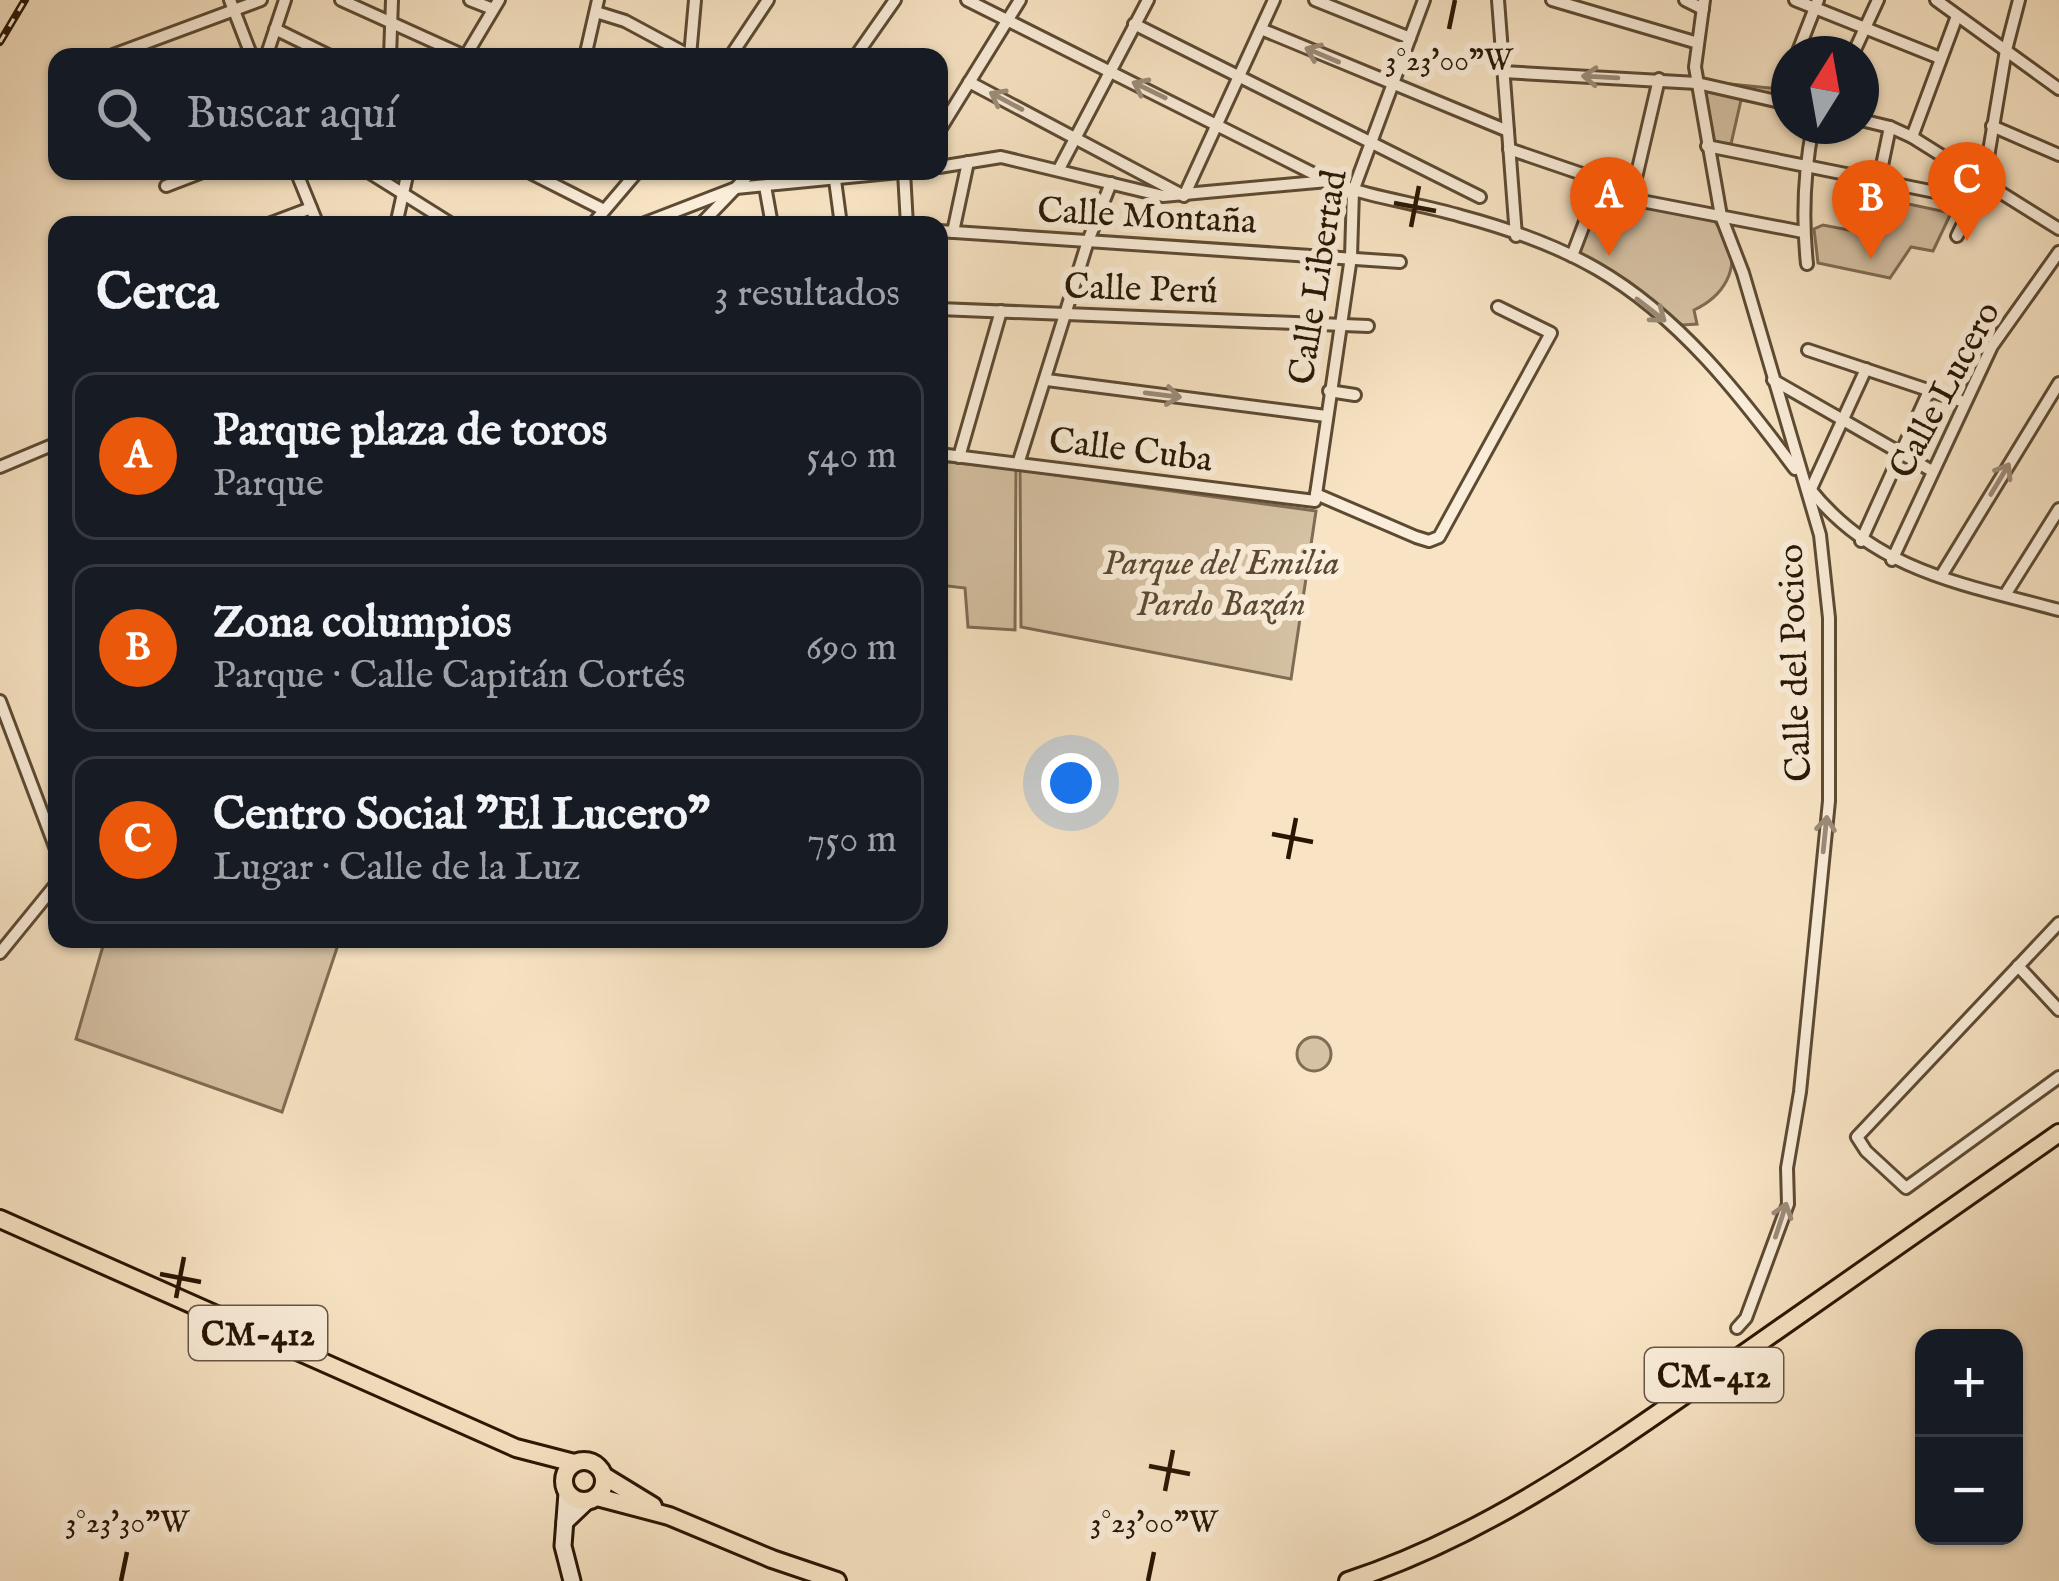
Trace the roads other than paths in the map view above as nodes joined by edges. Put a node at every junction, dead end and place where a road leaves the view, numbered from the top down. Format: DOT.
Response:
graph roads {
  1 [pos="261,0"];
  2 [pos="285,0"];
  3 [pos="341,0"];
  4 [pos="392,0"];
  5 [pos="470,0"];
  6 [pos="695,0"];
  7 [pos="768,0"];
  8 [pos="895,0"];
  9 [pos="967,0"];
  10 [pos="1019,0"];
  11 [pos="1148,0"];
  12 [pos="1274,0"];
  13 [pos="1315,0"];
  14 [pos="1424,0"];
  15 [pos="1498,0"];
  16 [pos="1552,0"];
  17 [pos="1684,0"];
  18 [pos="1796,0"];
  19 [pos="1879,0"];
  20 [pos="1936,0"];
  21 [pos="2019,0"];
  22 [pos="496,4"];
  23 [pos="1703,4"];
  24 [pos="1817,4"];
  25 [pos="232,6"];
  26 [pos="597,6"];
  27 [pos="1957,16"];
  28 [pos="1006,20"];
  29 [pos="391,23"];
  30 [pos="1134,23"];
  31 [pos="274,29"];
  32 [pos="1262,29"];
  33 [pos="1864,29"];
  34 [pos="1804,36"];
  35 [pos="1861,36"];
  36 [pos="1410,38"];
  37 [pos="1698,43"];
  38 [pos="132,48"];
  39 [pos="248,48"];
  40 [pos="269,48"];
  41 [pos="313,48"];
  42 [pos="390,48"];
  43 [pos="446,48"];
  44 [pos="471,48"];
  45 [pos="587,48"];
  46 [pos="674,48"];
  47 [pos="692,48"];
  48 [pos="736,48"];
  49 [pos="861,48"];
  50 [pos="2006,50"];
  51 [pos="1940,58"];
  52 [pos="1110,71"];
  53 [pos="1503,72"];
  54 [pos="1240,77"];
  55 [pos="1658,79"];
  56 [pos="969,82"];
  57 [pos="1696,83"];
  58 [pos="1392,84"];
  59 [pos="2059,89"];
  60 [pos="1771,100"];
  61 [pos="948,109"];
  62 [pos="1218,124"];
  63 [pos="1879,124"];
  64 [pos="1992,126"];
  65 [pos="1890,127"];
  66 [pos="1508,131"];
  67 [pos="1073,137"];
  68 [pos="1912,137"];
  69 [pos="1370,143"];
  70 [pos="1810,144"];
  71 [pos="1707,146"];
  72 [pos="1509,149"];
  73 [pos="2059,154"];
  74 [pos="968,162"];
  75 [pos="948,165"];
  76 [pos="1806,165"];
  77 [pos="1059,169"];
  78 [pos="182,180"];
  79 [pos="300,180"];
  80 [pos="381,180"];
  81 [pos="405,180"];
  82 [pos="545,180"];
  83 [pos="630,180"];
  84 [pos="744,180"];
  85 [pos="835,180"];
  86 [pos="907,180"];
  87 [pos="1879,180"];
  88 [pos="1328,181"];
  89 [pos="1984,181"];
  90 [pos="1111,183"];
  91 [pos="166,186"];
  92 [pos="765,186"];
  93 [pos="736,188"];
  94 [pos="1353,191"];
  95 [pos="400,192"];
  96 [pos="1631,195"];
  97 [pos="1184,196"];
  98 [pos="1976,200"];
  99 [pos="1592,203"];
  100 [pos="311,208"];
  101 [pos="604,210"];
  102 [pos="290,216"];
  103 [pos="314,216"];
  104 [pos="397,216"];
  105 [pos="439,216"];
  106 [pos="599,216"];
  107 [pos="663,216"];
  108 [pos="709,216"];
  109 [pos="770,216"];
  110 [pos="841,216"];
  111 [pos="907,216"];
  112 [pos="1463,216"];
  113 [pos="1721,216"];
  114 [pos="2059,229"];
  115 [pos="948,232"];
  116 [pos="953,232"];
  117 [pos="1803,232"];
  118 [pos="1516,236"];
  119 [pos="1957,236"];
  120 [pos="1088,242"];
  121 [pos="2059,252"];
  122 [pos="1572,256"];
  123 [pos="1351,257"];
  124 [pos="1400,262"];
  125 [pos="1807,263"];
  126 [pos="1498,307"];
  127 [pos="948,309"];
  128 [pos="1001,311"];
  129 [pos="1066,314"];
  130 [pos="1341,325"];
  131 [pos="1368,326"];
  132 [pos="1808,350"];
  133 [pos="1866,369"];
  134 [pos="1047,380"];
  135 [pos="1773,380"];
  136 [pos="2059,383"];
  137 [pos="1329,391"];
  138 [pos="1929,391"];
  139 [pos="1355,395"];
  140 [pos="1964,403"];
  141 [pos="1326,416"];
  142 [pos="1844,419"];
  143 [pos="48,447"];
  144 [pos="1901,452"];
  145 [pos="948,455"];
  146 [pos="959,457"];
  147 [pos="1018,464"];
  148 [pos="0,467"];
  149 [pos="1931,471"];
  150 [pos="1800,476"];
  151 [pos="1810,490"];
  152 [pos="1316,498"];
  153 [pos="2059,509"];
  154 [pos="1861,541"];
  155 [pos="1892,560"];
  156 [pos="1941,576"];
  157 [pos="2006,596"];
  158 [pos="2059,610"];
  159 [pos="0,701"];
  160 [pos="48,828"];
  161 [pos="48,894"];
  162 [pos="2059,923"];
  163 [pos="0,953"];
  164 [pos="2018,966"];
  165 [pos="2059,1010"];
  166 [pos="2059,1077"];
  167 [pos="2059,1132"];
  168 [pos="0,1219"];
  169 [pos="1737,1328"];
  170 [pos="515,1448"];
  171 [pos="574,1463"];
  172 [pos="604,1476"];
  173 [pos="565,1488"];
  174 [pos="592,1499"];
  175 [pos="669,1516"];
  176 [pos="566,1522"];
  177 [pos="572,1581"];
  178 [pos="837,1581"];
  179 [pos="1348,1581"];
  1 -- 25 [label="street"];
  2 -- 31 [label="street"];
  3 -- 29 [label="street"];
  4 -- 29 [label="street"];
  5 -- 22 [label="street"];
  6 -- 47 [label="street"];
  7 -- 48 [label="street"];
  8 -- 49 [label="street"];
  9 -- 28 [label="street"];
  10 -- 28 [label="street"];
  11 -- 30 [label="street"];
  12 -- 32 [label="street"];
  13 -- 36 [label="street"];
  14 -- 36 [label="street, Calle Libertad"];
  15 -- 53 [label="street"];
  16 -- 37 [label="street"];
  17 -- 23 [label="street"];
  18 -- 24 [label="street"];
  19 -- 33 [label="street"];
  20 -- 27 [label="street"];
  21 -- 50 [label="street"];
  22 -- 44 [label="street"];
  23 -- 37 [label="street, Calle del Pocico"];
  24 -- 33 [label="street"];
  24 -- 34 [label="street"];
  25 -- 38 [label="street"];
  25 -- 39 [label="street"];
  26 -- 45 [label="street"];
  26 -- 46 [label="street"];
  27 -- 50 [label="street"];
  27 -- 51 [label="street"];
  28 -- 52 [label="street"];
  28 -- 56 [label="street"];
  29 -- 42 [label="street"];
  29 -- 43 [label="street"];
  30 -- 52 [label="street"];
  30 -- 54 [label="street"];
  31 -- 40 [label="street"];
  31 -- 41 [label="street"];
  32 -- 54 [label="street"];
  58 -- 32 [label="street, one-way"];
  33 -- 35 [label="street"];
  33 -- 51 [label="street"];
  36 -- 58 [label="street, Calle Libertad"];
  37 -- 57 [label="street, Calle del Pocico"];
  50 -- 59 [label="street"];
  50 -- 64 [label="street"];
  51 -- 68 [label="street"];
  62 -- 52 [label="street, one-way"];
  52 -- 67 [label="street"];
  55 -- 53 [label="street, one-way"];
  53 -- 66 [label="street"];
  54 -- 62 [label="street"];
  54 -- 69 [label="street"];
  55 -- 57 [label="street"];
  55 -- 96 [label="street"];
  56 -- 61 [label="street"];
  67 -- 56 [label="street, one-way"];
  57 -- 60 [label="street"];
  57 -- 71 [label="street, Calle del Pocico"];
  58 -- 66 [label="street"];
  58 -- 69 [label="street, Calle Libertad"];
  62 -- 88 [label="street"];
  62 -- 97 [label="street"];
  63 -- 65 [label="street"];
  64 -- 73 [label="street"];
  64 -- 89 [label="street"];
  65 -- 68 [label="street"];
  65 -- 87 [label="street"];
  66 -- 72 [label="street"];
  67 -- 77 [label="street"];
  67 -- 97 [label="street"];
  68 -- 89 [label="street"];
  69 -- 94 [label="street, Calle Libertad"];
  69 -- 112 [label="street"];
  70 -- 76 [label="street"];
  71 -- 76 [label="street"];
  71 -- 113 [label="street, Calle del Pocico"];
  72 -- 96 [label="street"];
  72 -- 118 [label="street"];
  74 -- 75 [label="street"];
  74 -- 77 [label="street"];
  74 -- 116 [label="street"];
  76 -- 87 [label="street"];
  76 -- 117 [label="street"];
  77 -- 90 [label="street"];
  78 -- 91 [label="street"];
  79 -- 100 [label="street"];
  80 -- 95 [label="street"];
  81 -- 95 [label="street"];
  82 -- 101 [label="street"];
  83 -- 101 [label="street"];
  84 -- 93 [label="street"];
  85 -- 92 [label="street"];
  85 -- 110 [label="street"];
  86 -- 111 [label="street"];
  87 -- 98 [label="street"];
  88 -- 94 [label="street"];
  88 -- 97 [label="street"];
  89 -- 98 [label="street"];
  89 -- 114 [label="street"];
  90 -- 97 [label="street"];
  90 -- 120 [label="street"];
  92 -- 93 [label="street"];
  92 -- 109 [label="street"];
  93 -- 107 [label="street"];
  93 -- 108 [label="street"];
  94 -- 112 [label="street"];
  94 -- 123 [label="street, Calle Libertad"];
  95 -- 104 [label="street"];
  95 -- 105 [label="street"];
  96 -- 113 [label="street"];
  98 -- 119 [label="street"];
  99 -- 122 [label="street"];
  100 -- 102 [label="street"];
  100 -- 103 [label="street"];
  101 -- 106 [label="street"];
  112 -- 118 [label="street"];
  113 -- 117 [label="street"];
  113 -- 135 [label="street, Calle del Pocico"];
  115 -- 116 [label="street, Calle Montaña"];
  116 -- 120 [label="street, Calle Montaña"];
  117 -- 125 [label="street"];
  118 -- 122 [label="street"];
  120 -- 123 [label="street, Calle Montaña"];
  120 -- 129 [label="street"];
  121 -- 140 [label="street, Calle Lucero"];
  122 -- 150 [label="street, one-way"];
  123 -- 124 [label="street, Calle Montaña"];
  123 -- 130 [label="street, Calle Libertad"];
  126 -- 152 [label="street, Calle Cuba"];
  127 -- 128 [label="street, Calle Perú"];
  128 -- 129 [label="street, Calle Perú"];
  128 -- 146 [label="street"];
  129 -- 130 [label="street, Calle Perú"];
  129 -- 134 [label="street"];
  130 -- 131 [label="street, Calle Perú"];
  130 -- 137 [label="street, Calle Libertad"];
  132 -- 133 [label="street"];
  133 -- 138 [label="street"];
  133 -- 142 [label="street"];
  134 -- 141 [label="street, one-way"];
  134 -- 147 [label="street"];
  135 -- 142 [label="street"];
  135 -- 150 [label="street, Calle del Pocico"];
  156 -- 136 [label="street, one-way"];
  137 -- 139 [label="street"];
  137 -- 141 [label="street, Calle Libertad"];
  138 -- 140 [label="street"];
  138 -- 144 [label="street"];
  140 -- 149 [label="street, Calle Lucero"];
  141 -- 152 [label="street, Calle Libertad"];
  142 -- 144 [label="street"];
  142 -- 151 [label="street"];
  143 -- 148 [label="street"];
  144 -- 149 [label="street"];
  144 -- 154 [label="street"];
  145 -- 146 [label="street, Calle Cuba"];
  146 -- 147 [label="street, Calle Cuba"];
  147 -- 152 [label="street, Calle Cuba"];
  149 -- 155 [label="street, Calle Lucero"];
  150 -- 151 [label="street"];
  169 -- 150 [label="street, Calle del Pocico, one-way"];
  151 -- 154 [label="street"];
  153 -- 157 [label="street"];
  154 -- 155 [label="street"];
  155 -- 156 [label="street"];
  156 -- 157 [label="street"];
  157 -- 158 [label="street"];
  159 -- 160 [label="street"];
  161 -- 163 [label="street"];
  162 -- 164 [label="street"];
  164 -- 165 [label="street"];
  164 -- 166 [label="street"];
  167 -- 179 [label="main road, CM-412"];
  168 -- 170 [label="main road, CM-412"];
  170 -- 171 [label="main road, CM-412"];
  170 -- 173 [label="main road, CM-412"];
  171 -- 172 [label="main road, CM-412"];
  171 -- 173 [label="main road"];
  172 -- 174 [label="main road"];
  172 -- 175 [label="main road, CM-412"];
  173 -- 174 [label="main road, CM-412"];
  173 -- 176 [label="street"];
  174 -- 175 [label="main road, CM-412"];
  174 -- 176 [label="street"];
  175 -- 178 [label="main road, CM-412"];
  176 -- 177 [label="street"];
}
